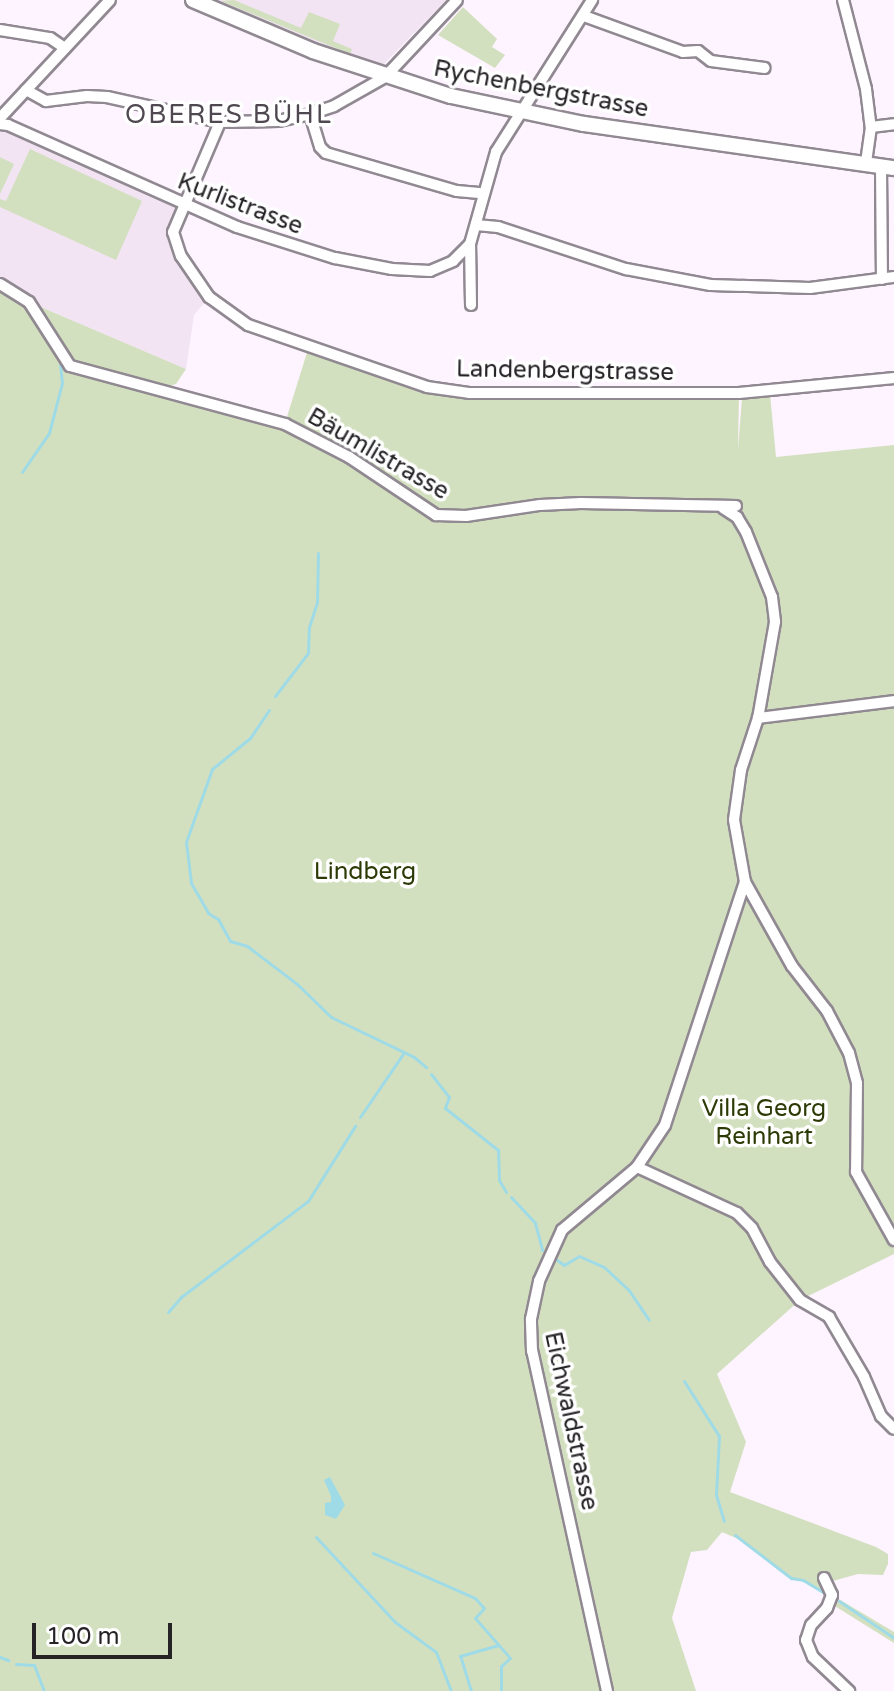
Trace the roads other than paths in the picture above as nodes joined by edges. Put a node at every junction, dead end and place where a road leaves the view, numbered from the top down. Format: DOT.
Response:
graph roads {
  1 [pos="110,0"];
  2 [pos="193,0"];
  3 [pos="457,0"];
  4 [pos="592,0"];
  5 [pos="843,0"];
  6 [pos="584,16"];
  7 [pos="0,30"];
  8 [pos="65,48"];
  9 [pos="765,68"];
  10 [pos="385,77"];
  11 [pos="26,90"];
  12 [pos="521,111"];
  13 [pos="310,114"];
  14 [pos="0,118"];
  15 [pos="220,122"];
  16 [pos="0,124"];
  17 [pos="894,124"];
  18 [pos="871,127"];
  19 [pos="880,166"];
  20 [pos="482,193"];
  21 [pos="184,206"];
  22 [pos="476,225"];
  23 [pos="470,244"];
  24 [pos="894,277"];
  25 [pos="882,279"];
  26 [pos="0,284"];
  27 [pos="471,305"];
  28 [pos="894,378"];
  29 [pos="736,506"];
  30 [pos="722,507"];
  31 [pos="894,701"];
  32 [pos="758,718"];
  33 [pos="745,882"];
  34 [pos="637,1167"];
  35 [pos="894,1240"];
  36 [pos="894,1429"];
  37 [pos="824,1578"];
  38 [pos="607,1691"];
  39 [pos="849,1691"];
  1 -- 8 [label="street"];
  2 -- 10 [label="street, Rychenbergstrasse"];
  3 -- 10 [label="street"];
  4 -- 6 [label="street"];
  5 -- 18 [label="street"];
  6 -- 9 [label="street"];
  6 -- 12 [label="street"];
  7 -- 8 [label="street"];
  8 -- 11 [label="street"];
  10 -- 12 [label="street, Rychenbergstrasse"];
  10 -- 13 [label="street"];
  11 -- 14 [label="street"];
  11 -- 15 [label="street"];
  12 -- 19 [label="street, Rychenbergstrasse"];
  12 -- 20 [label="street"];
  13 -- 15 [label="street"];
  13 -- 20 [label="street"];
  15 -- 21 [label="street, Landenbergstrasse"];
  16 -- 21 [label="street, Kurlistrasse"];
  17 -- 18 [label="street"];
  18 -- 19 [label="street"];
  19 -- 25 [label="street"];
  20 -- 22 [label="street"];
  21 -- 23 [label="street, Kurlistrasse"];
  21 -- 28 [label="street, Landenbergstrasse"];
  22 -- 23 [label="street"];
  22 -- 25 [label="street"];
  23 -- 27 [label="street"];
  24 -- 25 [label="street"];
  26 -- 30 [label="street, Bäumlistrasse"];
  29 -- 30 [label="street, Bäumlistrasse"];
  30 -- 32 [label="street"];
  31 -- 32 [label="street"];
  32 -- 33 [label="street"];
  33 -- 34 [label="street, Eichwaldstrasse"];
  33 -- 35 [label="street"];
  34 -- 36 [label="street"];
  34 -- 38 [label="street, Eichwaldstrasse"];
  37 -- 39 [label="street"];
}
